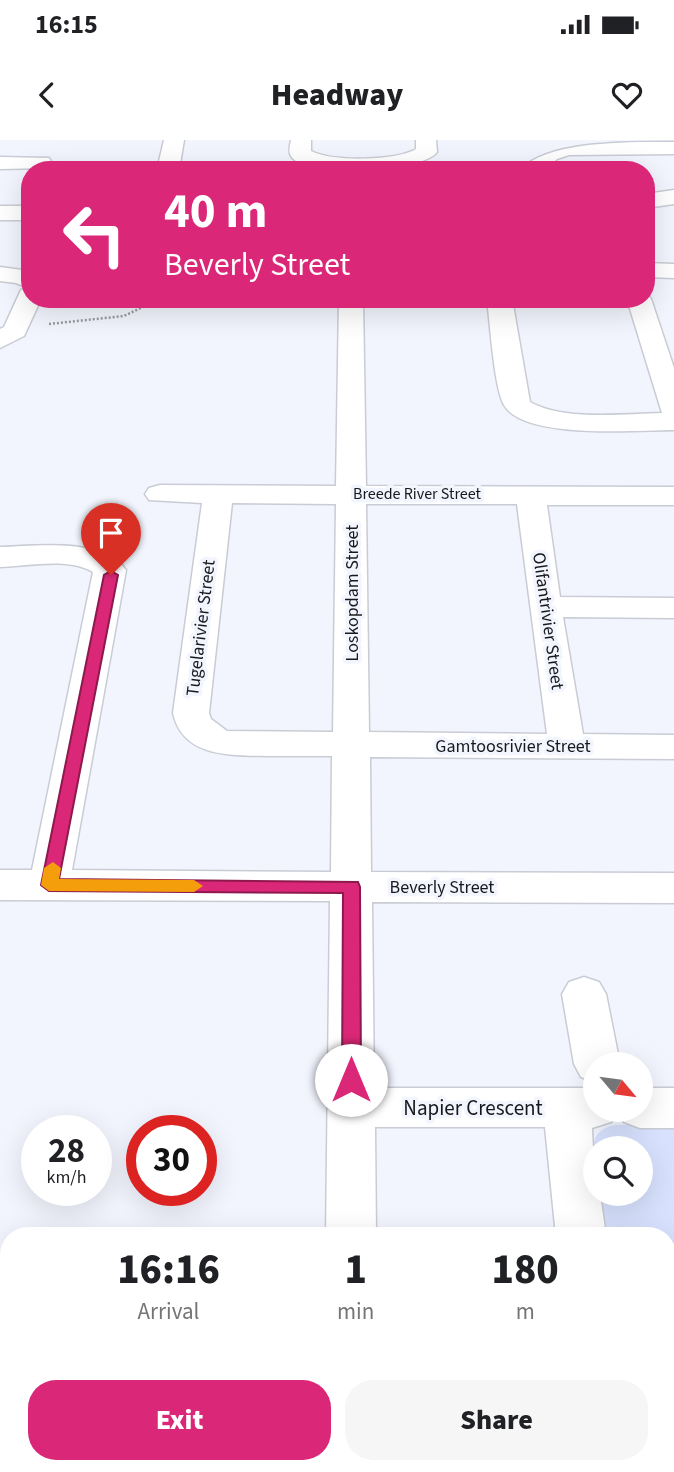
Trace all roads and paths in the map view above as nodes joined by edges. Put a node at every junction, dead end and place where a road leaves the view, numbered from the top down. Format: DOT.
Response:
graph roads {
  1 [pos="50,140"];
  2 [pos="174,140"];
  3 [pos="301,140"];
  4 [pos="426,140"];
  5 [pos="606,144"];
  6 [pos="674,148"];
  7 [pos="42,161"];
  8 [pos="170,161"];
  9 [pos="318,161"];
  10 [pos="394,161"];
  11 [pos="544,161"];
  12 [pos="0,163"];
  13 [pos="21,165"];
  14 [pos="674,197"];
  15 [pos="655,200"];
  16 [pos="21,208"];
  17 [pos="0,213"];
  18 [pos="655,270"];
  19 [pos="674,271"];
  20 [pos="0,274"];
  21 [pos="21,278"];
  22 [pos="23,308"];
  23 [pos="140,308"];
  24 [pos="351,308"];
  25 [pos="500,308"];
  26 [pos="642,308"];
  27 [pos="9,333"];
  28 [pos="674,411"];
  29 [pos="674,422"];
  30 [pos="160,494"];
  31 [pos="218,494"];
  32 [pos="353,494"];
  33 [pos="531,495"];
  34 [pos="674,496"];
  35 [pos="0,557"];
  36 [pos="545,607"];
  37 [pos="674,608"];
  38 [pos="351,745"];
  39 [pos="567,746"];
  40 [pos="674,747"];
  41 [pos="0,885"];
  42 [pos="49,885"];
  43 [pos="352,887"];
  44 [pos="674,888"];
  45 [pos="584,995"];
  46 [pos="595,1052"];
  47 [pos="351,1107"];
  48 [pos="580,1108"];
  49 [pos="653,1108"];
  50 [pos="674,1108"];
  51 [pos="351,1227"];
  52 [pos="581,1227"];
  1 -- 7 [label="street"];
  2 -- 8 [label="street"];
  3 -- 9 [label="street"];
  4 -- 10 [label="street"];
  5 -- 6 [label="street"];
  5 -- 11 [label="street"];
  12 -- 13 [label="street"];
  14 -- 15 [label="street"];
  16 -- 17 [label="street"];
  18 -- 19 [label="street"];
  20 -- 21 [label="street"];
  22 -- 27 [label="street"];
  23 -- 27 [label="path"];
  24 -- 32 [label="street, Loskopdam Street"];
  25 -- 29 [label="street"];
  26 -- 28 [label="street"];
  30 -- 31 [label="street, Breede River Street"];
  31 -- 32 [label="street, Breede River Street"];
  31 -- 38 [label="street, Tugelarivier Street"];
  32 -- 33 [label="street, Breede River Street"];
  32 -- 38 [label="street, Loskopdam Street"];
  33 -- 34 [label="street, Breede River Street"];
  33 -- 36 [label="street, Olifantrivier Street"];
  35 -- 42 [label="street"];
  36 -- 37 [label="street"];
  36 -- 39 [label="street, Olifantrivier Street"];
  38 -- 39 [label="street, Gamtoosrivier Street"];
  38 -- 43 [label="street, Loskopdam Street"];
  39 -- 40 [label="street, Gamtoosrivier Street"];
  41 -- 42 [label="street, Beverly Street"];
  42 -- 43 [label="street, Beverly Street"];
  43 -- 44 [label="street, Beverly Street"];
  43 -- 47 [label="street, Loskopdam Street"];
  45 -- 46 [label="street"];
  47 -- 48 [label="street, Napier Crescent"];
  47 -- 51 [label="street, Loskopdam Street"];
  48 -- 52 [label="street"];
  49 -- 50 [label="street"];
}
